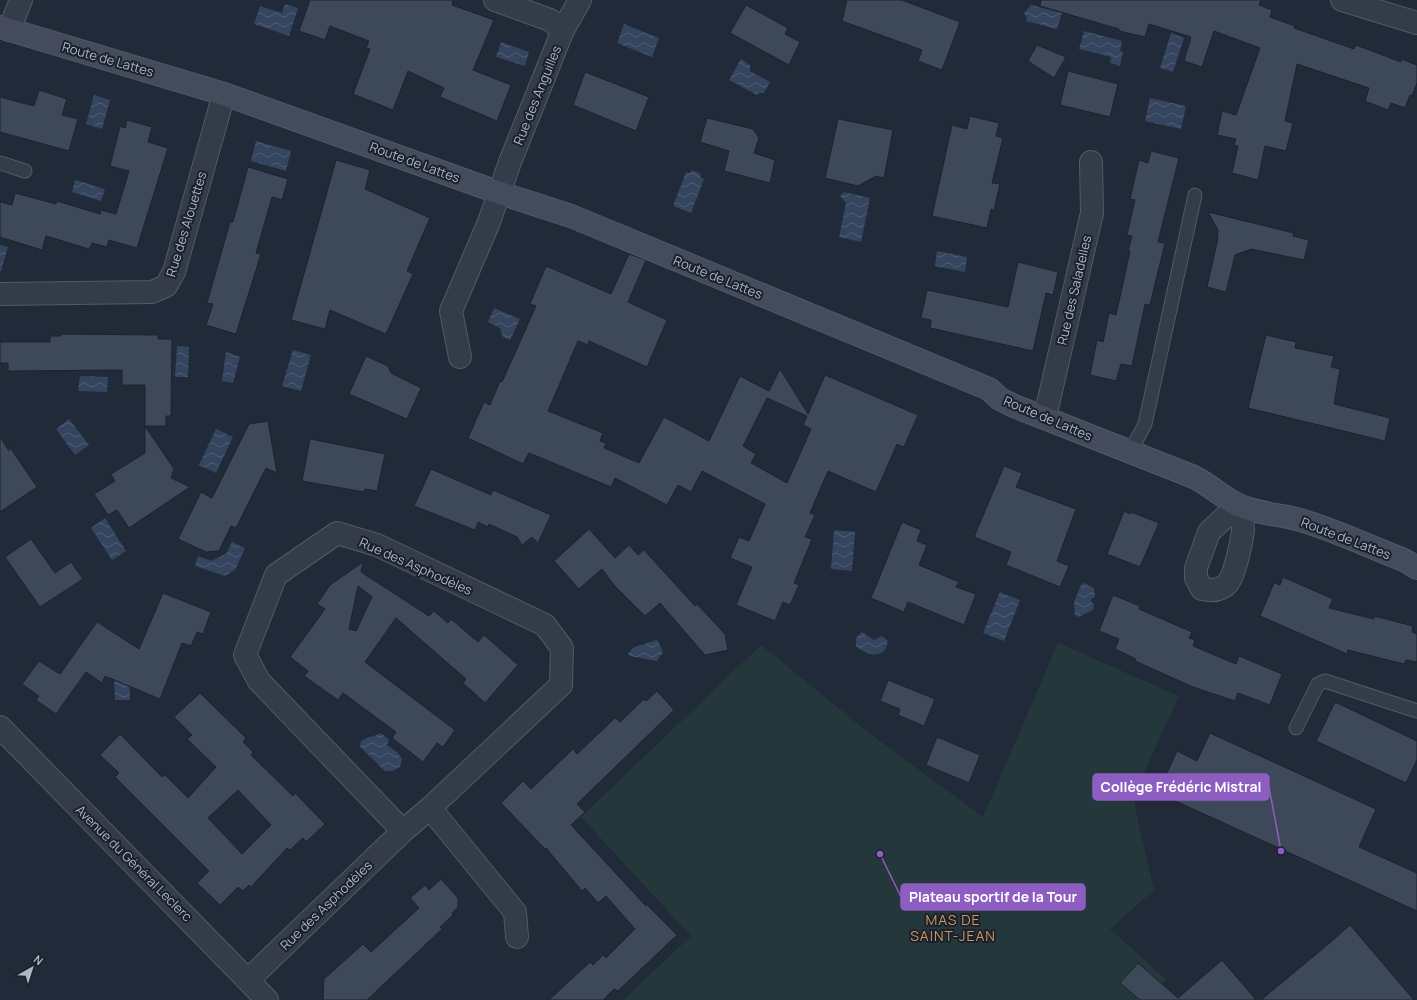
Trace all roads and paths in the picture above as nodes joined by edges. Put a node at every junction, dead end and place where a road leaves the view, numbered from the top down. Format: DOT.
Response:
graph roads {
  1 [pos="21,0"];
  2 [pos="495,0"];
  3 [pos="580,0"];
  4 [pos="1342,0"];
  5 [pos="1417,23"];
  6 [pos="4,28"];
  7 [pos="563,30"];
  8 [pos="224,94"];
  9 [pos="1091,162"];
  10 [pos="0,163"];
  11 [pos="25,171"];
  12 [pos="500,193"];
  13 [pos="1195,195"];
  14 [pos="0,294"];
  15 [pos="460,357"];
  16 [pos="1045,417"];
  17 [pos="1130,452"];
  18 [pos="1417,568"];
  19 [pos="1417,711"];
  20 [pos="0,727"];
  21 [pos="1296,728"];
  22 [pos="430,808"];
  23 [pos="403,831"];
  24 [pos="517,937"];
  25 [pos="248,980"];
  26 [pos="267,1000"];
  1 -- 6 [label="street"];
  2 -- 7 [label="street"];
  3 -- 7 [label="street, Rue des Anguilles"];
  4 -- 5 [label="street"];
  6 -- 8 [label="street, Route de Lattes"];
  7 -- 12 [label="street, Rue des Anguilles"];
  8 -- 12 [label="street, Route de Lattes"];
  8 -- 14 [label="street, Rue des Alouettes"];
  9 -- 16 [label="street, Rue des Saladelles"];
  10 -- 11 [label="lane"];
  12 -- 15 [label="street, Rue des Anguilles"];
  12 -- 16 [label="street, Route de Lattes"];
  13 -- 17 [label="lane"];
  16 -- 17 [label="street, Route de Lattes"];
  17 -- 18 [label="street, Route de Lattes"];
  19 -- 21 [label="lane"];
  20 -- 25 [label="street, Avenue du Général Leclerc"];
  22 -- 23 [label="street, Rue des Asphodèles"];
  22 -- 23 [label="street, Rue des Asphodèles"];
  22 -- 24 [label="street"];
  23 -- 25 [label="street, Rue des Asphodèles"];
  25 -- 26 [label="street, Avenue du Général Leclerc"];
}
